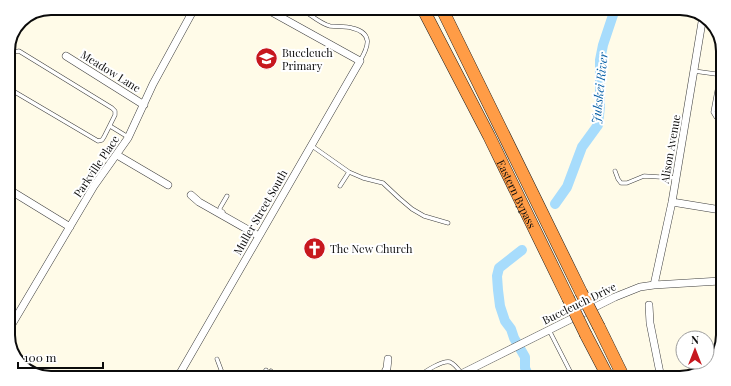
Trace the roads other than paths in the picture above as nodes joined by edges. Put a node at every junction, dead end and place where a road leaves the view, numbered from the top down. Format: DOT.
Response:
graph roads {
  1 [pos="191,15"];
  2 [pos="277,15"];
  3 [pos="311,15"];
  4 [pos="426,15"];
  5 [pos="445,15"];
  6 [pos="702,22"];
  7 [pos="15,52"];
  8 [pos="66,56"];
  9 [pos="360,61"];
  10 [pos="694,71"];
  11 [pos="716,74"];
  12 [pos="15,92"];
  13 [pos="716,98"];
  14 [pos="144,105"];
  15 [pos="716,117"];
  16 [pos="110,126"];
  17 [pos="128,138"];
  18 [pos="312,146"];
  19 [pos="117,155"];
  20 [pos="615,171"];
  21 [pos="349,172"];
  22 [pos="676,178"];
  23 [pos="168,185"];
  24 [pos="340,186"];
  25 [pos="15,193"];
  26 [pos="191,195"];
  27 [pos="227,196"];
  28 [pos="672,202"];
  29 [pos="716,209"];
  30 [pos="448,223"];
  31 [pos="70,227"];
  32 [pos="260,235"];
  33 [pos="716,281"];
  34 [pos="654,285"];
  35 [pos="650,305"];
  36 [pos="15,316"];
  37 [pos="550,330"];
  38 [pos="217,359"];
  39 [pos="388,359"];
  40 [pos="181,371"];
  41 [pos="222,371"];
  42 [pos="386,371"];
  43 [pos="426,371"];
  44 [pos="457,371"];
  45 [pos="468,371"];
  46 [pos="570,371"];
  47 [pos="604,371"];
  48 [pos="621,371"];
  49 [pos="660,371"];
  1 -- 14 [label="street, Parkville Place"];
  2 -- 9 [label="street"];
  3 -- 9 [label="lane"];
  4 -- 47 [label="highway, Eastern Bypass, bridge"];
  5 -- 48 [label="highway, Eastern Bypass, bridge"];
  6 -- 10 [label="street, Alison Avenue"];
  7 -- 16 [label="lane"];
  8 -- 14 [label="street, Meadow Lane"];
  9 -- 18 [label="street, Muller Street South"];
  10 -- 11 [label="lane"];
  10 -- 22 [label="street, Alison Avenue"];
  12 -- 16 [label="lane"];
  13 -- 15 [label="lane"];
  14 -- 17 [label="street, Parkville Place"];
  16 -- 17 [label="lane"];
  17 -- 19 [label="street, Parkville Place"];
  18 -- 21 [label="lane"];
  18 -- 32 [label="street, Muller Street South"];
  19 -- 23 [label="street"];
  19 -- 31 [label="street, Parkville Place"];
  20 -- 22 [label="lane"];
  21 -- 24 [label="lane"];
  21 -- 30 [label="lane"];
  22 -- 28 [label="street, Alison Avenue"];
  25 -- 31 [label="street"];
  26 -- 32 [label="street"];
  27 -- 32 [label="lane"];
  28 -- 29 [label="street"];
  28 -- 34 [label="street, Alison Avenue"];
  31 -- 36 [label="street, Parkville Place"];
  32 -- 40 [label="street, Muller Street South"];
  33 -- 34 [label="street, Buccleuch Drive"];
  34 -- 37 [label="street, Buccleuch Drive"];
  35 -- 49 [label="street"];
  37 -- 45 [label="street, Buccleuch Drive"];
  37 -- 46 [label="lane"];
  38 -- 41 [label="lane"];
  39 -- 42 [label="street"];
  43 -- 44 [label="lane"];
}
